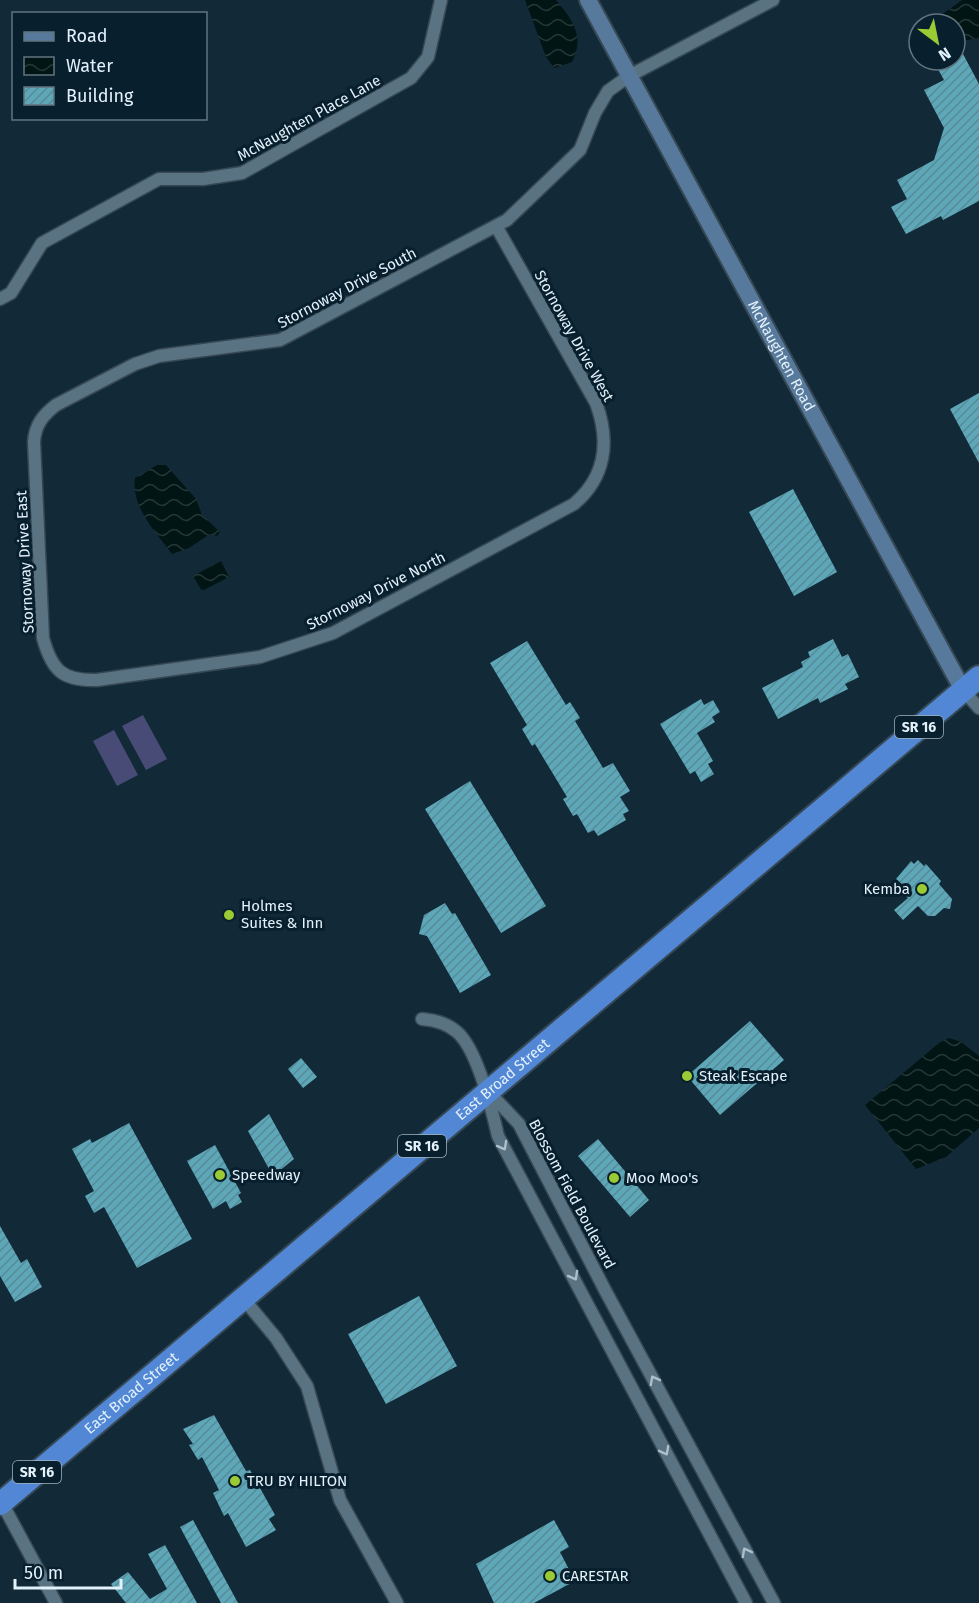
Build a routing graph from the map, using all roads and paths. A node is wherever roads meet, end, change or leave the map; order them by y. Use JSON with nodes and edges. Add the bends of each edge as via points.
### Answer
{"nodes":[{"id":1,"x":441,"y":0,"type":"edge"},
{"id":2,"x":588,"y":0,"type":"edge"},
{"id":3,"x":773,"y":0,"type":"edge"},
{"id":4,"x":629,"y":76,"type":"junction"},
{"id":5,"x":496,"y":226,"type":"junction"},
{"id":6,"x":0,"y":299,"type":"edge"},
{"id":7,"x":34,"y":442,"type":"joint"},
{"id":8,"x":601,"y":467,"type":"joint"},
{"id":9,"x":97,"y":680,"type":"joint"},
{"id":10,"x":971,"y":683,"type":"edge"},
{"id":11,"x":979,"y":708,"type":"edge"},
{"id":12,"x":422,"y":1019,"type":"dead end"},
{"id":13,"x":488,"y":1090,"type":"junction"},
{"id":14,"x":242,"y":1298,"type":"junction"},
{"id":15,"x":1,"y":1503,"type":"edge"},
{"id":16,"x":56,"y":1603,"type":"edge"},
{"id":17,"x":397,"y":1603,"type":"edge"},
{"id":18,"x":746,"y":1603,"type":"edge"},
{"id":19,"x":774,"y":1603,"type":"edge"}],
"edges":[{"from":1,"to":6,"type":"street","name":"McNaughten Place Lane","via":[[428,57],[411,78],[242,173],[203,179],[159,179],[42,243],[11,293]]},
{"from":2,"to":4,"type":"street","name":"McNaughten Road"},
{"from":3,"to":4,"type":"street","name":"Stornoway Drive South"},
{"from":4,"to":5,"type":"street","name":"Stornoway Drive South","via":[[608,91],[580,150],[527,203]]},
{"from":4,"to":10,"type":"street","name":"McNaughten Road"},
{"from":5,"to":7,"type":"street","name":"Stornoway Drive South","via":[[280,340],[171,354],[135,364],[56,405],[38,425]]},
{"from":5,"to":8,"type":"street","name":"Stornoway Drive West","via":[[596,403],[605,434]]},
{"from":7,"to":9,"type":"street","name":"Stornoway Drive East","via":[[43,638],[48,658],[67,676]]},
{"from":8,"to":9,"type":"street","name":"Stornoway Drive North","via":[[587,494],[574,504],[333,633],[260,657]]},
{"from":10,"to":11,"type":"street","name":"McNaughten Road"},
{"from":10,"to":13,"type":"highway","name":"East Broad Street","number":"SR 16"},
{"from":12,"to":13,"type":"street","via":[[458,1032]]},
{"from":13,"to":14,"type":"highway","name":"East Broad Street","number":"SR 16"},
{"from":13,"to":18,"type":"street","one_way":true,"via":[[498,1136]]},
{"from":19,"to":13,"type":"street","name":"Blossom Field Boulevard","one_way":true,"via":[[519,1124]]},
{"from":14,"to":15,"type":"highway","name":"East Broad Street","number":"SR 16"},
{"from":14,"to":17,"type":"street","via":[[276,1338],[307,1386],[340,1500]]},
{"from":15,"to":16,"type":"street"}]}
